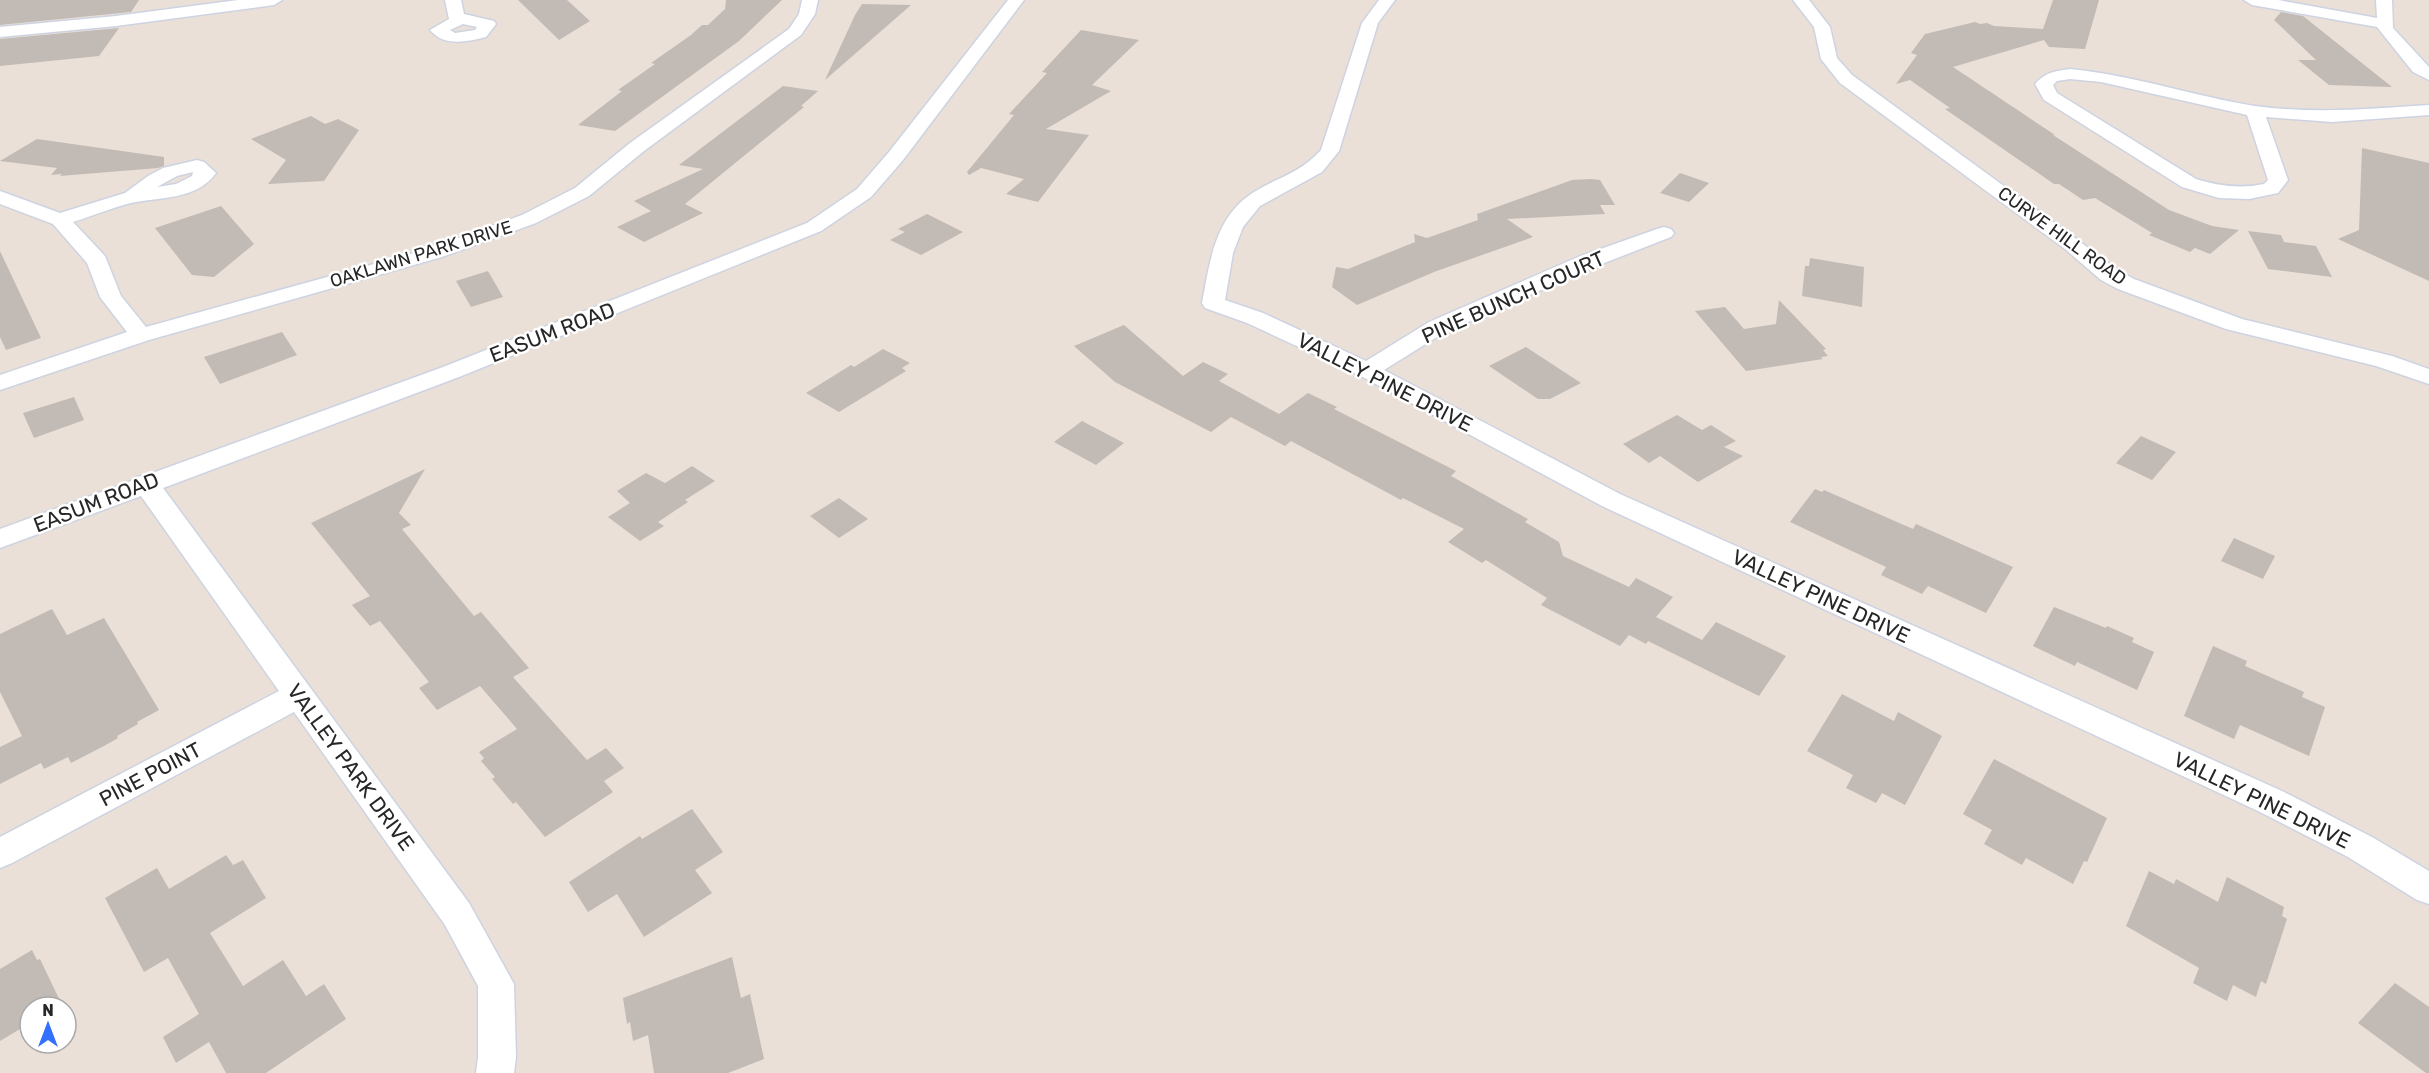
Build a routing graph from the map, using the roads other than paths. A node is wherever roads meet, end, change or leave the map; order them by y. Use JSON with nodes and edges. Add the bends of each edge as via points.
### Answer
{"nodes":[{"id":1,"x":274,"y":0,"type":"edge"},
{"id":2,"x":453,"y":0,"type":"edge"},
{"id":3,"x":810,"y":0,"type":"edge"},
{"id":4,"x":1016,"y":0,"type":"edge"},
{"id":5,"x":1387,"y":0,"type":"edge"},
{"id":6,"x":1801,"y":0,"type":"edge"},
{"id":7,"x":2252,"y":0,"type":"edge"},
{"id":8,"x":2384,"y":0,"type":"edge"},
{"id":9,"x":459,"y":18,"type":"dead end"},
{"id":10,"x":2385,"y":24,"type":"junction"},
{"id":11,"x":0,"y":32,"type":"edge"},
{"id":12,"x":2429,"y":75,"type":"edge"},
{"id":13,"x":2429,"y":110,"type":"edge"},
{"id":14,"x":2255,"y":111,"type":"junction"},
{"id":15,"x":132,"y":196,"type":"dead end"},
{"id":16,"x":0,"y":197,"type":"edge"},
{"id":17,"x":60,"y":220,"type":"junction"},
{"id":18,"x":1664,"y":233,"type":"dead end"},
{"id":19,"x":141,"y":335,"type":"junction"},
{"id":20,"x":1367,"y":370,"type":"junction"},
{"id":21,"x":2429,"y":377,"type":"edge"},
{"id":22,"x":0,"y":383,"type":"edge"},
{"id":23,"x":145,"y":483,"type":"junction"},
{"id":24,"x":0,"y":539,"type":"edge"},
{"id":25,"x":299,"y":696,"type":"junction"},
{"id":26,"x":0,"y":853,"type":"edge"},
{"id":27,"x":2429,"y":889,"type":"edge"},
{"id":28,"x":495,"y":1073,"type":"edge"}],
"edges":[{"from":1,"to":11,"type":"street"},
{"from":2,"to":9,"type":"street","via":[[457,21],[438,30],[452,38],[480,34],[488,24]]},
{"from":3,"to":19,"type":"street","name":"OAKLAWN PARK DRIVE","via":[[807,14],[795,32],[582,192],[529,219],[435,253]]},
{"from":4,"to":23,"type":"street","name":"EASUM ROAD","via":[[897,156],[864,193],[814,227],[451,372]]},
{"from":5,"to":20,"type":"street","name":"VALLEY PINE DRIVE","via":[[1370,23],[1330,150],[1315,168],[1253,202],[1233,225],[1222,253],[1213,303],[1255,318]]},
{"from":6,"to":21,"type":"street","name":"CURVE HILL ROAD","via":[[1825,33],[1829,59],[1846,79],[2109,275],[2235,324],[2384,361]]},
{"from":7,"to":10,"type":"street"},
{"from":8,"to":10,"type":"street"},
{"from":10,"to":12,"type":"street"},
{"from":13,"to":14,"type":"street","via":[[2332,117]]},
{"from":14,"to":14,"type":"street","via":[[2101,76],[2070,74],[2052,77],[2044,84],[2050,96],[2189,183],[2219,192],[2271,189],[2278,180]]},
{"from":15,"to":17,"type":"street"},
{"from":16,"to":17,"type":"street"},
{"from":17,"to":19,"type":"street","via":[[97,261],[111,297]]},
{"from":18,"to":20,"type":"street","name":"PINE BUNCH COURT","via":[[1586,262],[1437,327]]},
{"from":19,"to":22,"type":"street","name":"OAKLAWN PARK DRIVE"},
{"from":20,"to":27,"type":"street","name":"VALLEY PINE DRIVE","via":[[1611,500],[2270,801],[2361,847]]},
{"from":23,"to":24,"type":"street","name":"EASUM ROAD"},
{"from":23,"to":25,"type":"street","name":"VALLEY PARK DRIVE"},
{"from":25,"to":26,"type":"street","name":"PINE POINT"},
{"from":25,"to":28,"type":"street","name":"VALLEY PARK DRIVE","via":[[457,914],[496,984]]}]}
